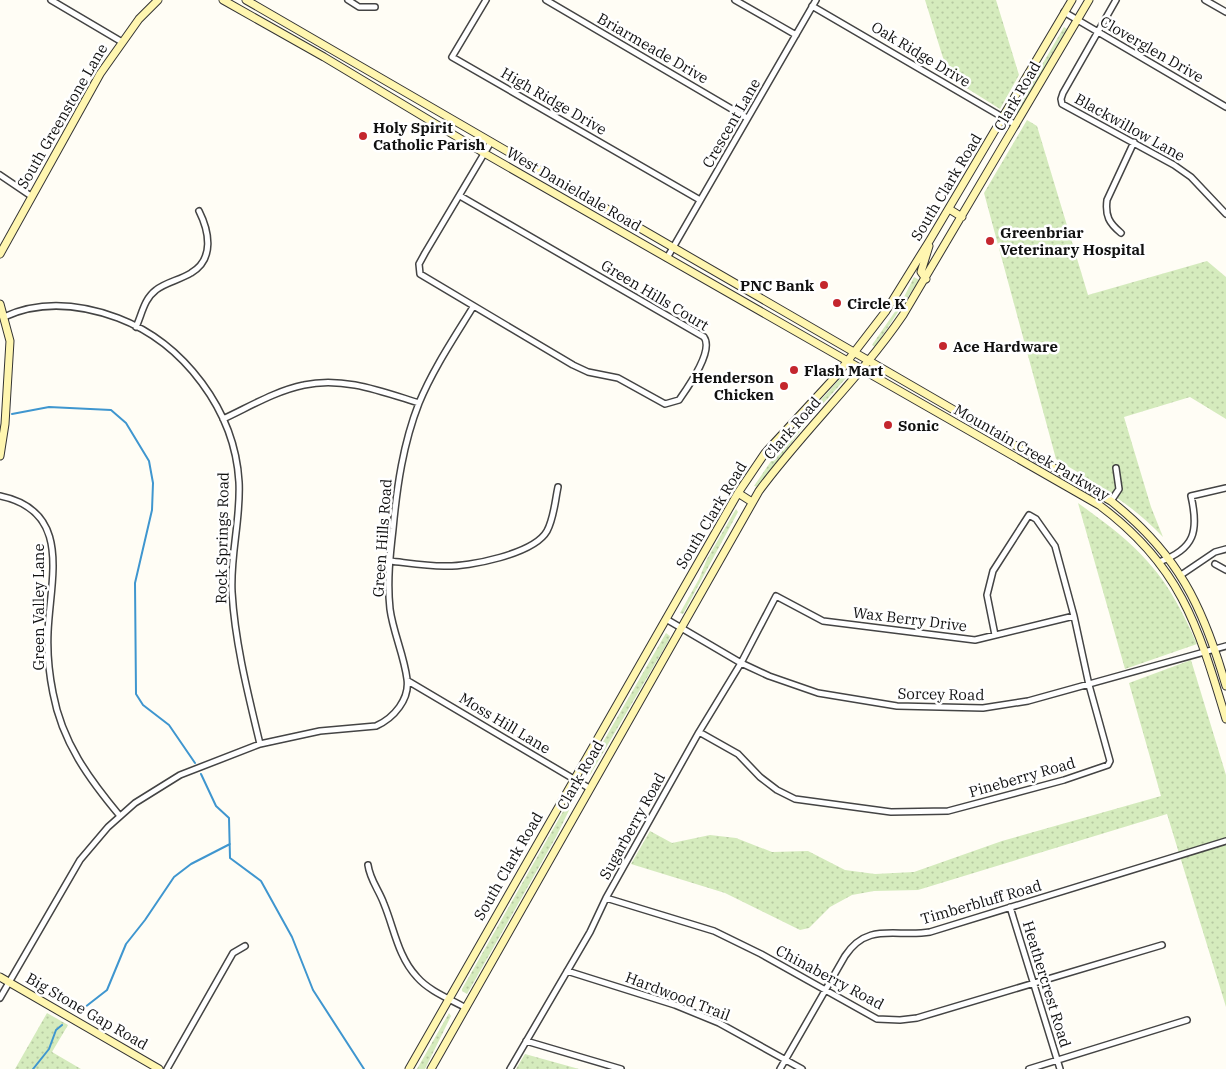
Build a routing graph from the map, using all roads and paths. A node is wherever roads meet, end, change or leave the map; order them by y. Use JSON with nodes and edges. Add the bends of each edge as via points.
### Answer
{"nodes":[{"id":1,"x":51,"y":0,"type":"edge"},
{"id":2,"x":158,"y":0,"type":"edge"},
{"id":3,"x":224,"y":0,"type":"edge"},
{"id":4,"x":246,"y":0,"type":"edge"},
{"id":5,"x":348,"y":0,"type":"edge"},
{"id":6,"x":486,"y":0,"type":"edge"},
{"id":7,"x":546,"y":0,"type":"edge"},
{"id":8,"x":735,"y":0,"type":"edge"},
{"id":9,"x":816,"y":0,"type":"edge"},
{"id":10,"x":1072,"y":0,"type":"edge"},
{"id":11,"x":1089,"y":0,"type":"edge"},
{"id":12,"x":1116,"y":0,"type":"edge"},
{"id":13,"x":1205,"y":0,"type":"edge"},
{"id":14,"x":812,"y":6,"type":"junction"},
{"id":15,"x":375,"y":7,"type":"dead end"},
{"id":16,"x":1064,"y":12,"type":"junction"},
{"id":17,"x":1226,"y":12,"type":"edge"},
{"id":18,"x":1077,"y":20,"type":"junction"},
{"id":19,"x":299,"y":31,"type":"junction"},
{"id":20,"x":1097,"y":32,"type":"junction"},
{"id":21,"x":796,"y":35,"type":"junction"},
{"id":22,"x":294,"y":40,"type":"junction"},
{"id":23,"x":122,"y":42,"type":"junction"},
{"id":24,"x":367,"y":70,"type":"junction"},
{"id":25,"x":362,"y":80,"type":"junction"},
{"id":26,"x":1226,"y":107,"type":"edge"},
{"id":27,"x":432,"y":108,"type":"junction"},
{"id":28,"x":426,"y":118,"type":"junction"},
{"id":29,"x":748,"y":118,"type":"junction"},
{"id":30,"x":1003,"y":118,"type":"junction"},
{"id":31,"x":1016,"y":125,"type":"junction"},
{"id":32,"x":491,"y":142,"type":"junction"},
{"id":33,"x":1134,"y":142,"type":"junction"},
{"id":34,"x":484,"y":153,"type":"junction"},
{"id":35,"x":0,"y":175,"type":"edge"},
{"id":36,"x":31,"y":196,"type":"junction"},
{"id":37,"x":460,"y":196,"type":"junction"},
{"id":38,"x":700,"y":200,"type":"junction"},
{"id":39,"x":949,"y":208,"type":"junction"},
{"id":40,"x":199,"y":211,"type":"dead end"},
{"id":41,"x":1226,"y":214,"type":"edge"},
{"id":42,"x":962,"y":216,"type":"junction"},
{"id":43,"x":1121,"y":234,"type":"dead end"},
{"id":44,"x":930,"y":240,"type":"junction"},
{"id":45,"x":673,"y":247,"type":"junction"},
{"id":46,"x":0,"y":254,"type":"edge"},
{"id":47,"x":667,"y":258,"type":"junction"},
{"id":48,"x":712,"y":269,"type":"junction"},
{"id":49,"x":926,"y":279,"type":"junction"},
{"id":50,"x":706,"y":280,"type":"junction"},
{"id":51,"x":766,"y":300,"type":"junction"},
{"id":52,"x":0,"y":304,"type":"edge"},
{"id":53,"x":473,"y":307,"type":"junction"},
{"id":54,"x":762,"y":311,"type":"junction"},
{"id":55,"x":4,"y":317,"type":"junction"},
{"id":56,"x":136,"y":327,"type":"junction"},
{"id":57,"x":855,"y":353,"type":"junction"},
{"id":58,"x":848,"y":361,"type":"junction"},
{"id":59,"x":869,"y":361,"type":"junction"},
{"id":60,"x":861,"y":369,"type":"junction"},
{"id":61,"x":419,"y":403,"type":"junction"},
{"id":62,"x":223,"y":420,"type":"junction"},
{"id":63,"x":1010,"y":441,"type":"junction"},
{"id":64,"x":1004,"y":450,"type":"junction"},
{"id":65,"x":0,"y":456,"type":"edge"},
{"id":66,"x":1116,"y":468,"type":"dead end"},
{"id":67,"x":558,"y":487,"type":"dead end"},
{"id":68,"x":1226,"y":488,"type":"edge"},
{"id":69,"x":738,"y":493,"type":"junction"},
{"id":70,"x":0,"y":496,"type":"edge"},
{"id":71,"x":1111,"y":501,"type":"junction"},
{"id":72,"x":752,"y":502,"type":"junction"},
{"id":73,"x":1226,"y":549,"type":"edge"},
{"id":74,"x":1169,"y":558,"type":"junction"},
{"id":75,"x":390,"y":561,"type":"junction"},
{"id":76,"x":1159,"y":562,"type":"junction"},
{"id":77,"x":1215,"y":564,"type":"dead end"},
{"id":78,"x":1226,"y":570,"type":"edge"},
{"id":79,"x":1181,"y":575,"type":"junction"},
{"id":80,"x":776,"y":596,"type":"joint"},
{"id":81,"x":1074,"y":616,"type":"junction"},
{"id":82,"x":666,"y":619,"type":"junction"},
{"id":83,"x":681,"y":627,"type":"junction"},
{"id":84,"x":995,"y":635,"type":"junction"},
{"id":85,"x":1226,"y":646,"type":"edge"},
{"id":86,"x":1215,"y":649,"type":"junction"},
{"id":87,"x":1206,"y":652,"type":"junction"},
{"id":88,"x":741,"y":662,"type":"junction"},
{"id":89,"x":408,"y":681,"type":"junction"},
{"id":90,"x":1089,"y":685,"type":"junction"},
{"id":91,"x":1226,"y":686,"type":"edge"},
{"id":92,"x":1226,"y":719,"type":"edge"},
{"id":93,"x":698,"y":732,"type":"junction"},
{"id":94,"x":260,"y":744,"type":"junction"},
{"id":95,"x":574,"y":779,"type":"junction"},
{"id":96,"x":589,"y":788,"type":"junction"},
{"id":97,"x":120,"y":816,"type":"junction"},
{"id":98,"x":1226,"y":842,"type":"edge"},
{"id":99,"x":368,"y":865,"type":"dead end"},
{"id":100,"x":606,"y":898,"type":"junction"},
{"id":101,"x":1010,"y":907,"type":"junction"},
{"id":102,"x":1162,"y":945,"type":"dead end"},
{"id":103,"x":245,"y":946,"type":"dead end"},
{"id":104,"x":567,"y":971,"type":"junction"},
{"id":105,"x":0,"y":977,"type":"edge"},
{"id":106,"x":8,"y":981,"type":"junction"},
{"id":107,"x":1032,"y":984,"type":"junction"},
{"id":108,"x":826,"y":991,"type":"junction"},
{"id":109,"x":0,"y":998,"type":"edge"},
{"id":110,"x":448,"y":998,"type":"junction"},
{"id":111,"x":466,"y":1008,"type":"junction"},
{"id":112,"x":1187,"y":1020,"type":"dead end"},
{"id":113,"x":526,"y":1041,"type":"junction"},
{"id":114,"x":786,"y":1060,"type":"junction"},
{"id":115,"x":1058,"y":1060,"type":"junction"},
{"id":116,"x":159,"y":1069,"type":"edge"},
{"id":117,"x":167,"y":1069,"type":"edge"},
{"id":118,"x":409,"y":1069,"type":"edge"},
{"id":119,"x":431,"y":1069,"type":"edge"},
{"id":120,"x":510,"y":1069,"type":"edge"},
{"id":121,"x":621,"y":1069,"type":"edge"},
{"id":122,"x":780,"y":1069,"type":"edge"},
{"id":123,"x":802,"y":1069,"type":"edge"},
{"id":124,"x":1029,"y":1069,"type":"edge"},
{"id":125,"x":1060,"y":1069,"type":"edge"}],
"edges":[{"from":1,"to":23,"type":"street"},
{"from":2,"to":23,"type":"main road","name":"South Greenstone Lane"},
{"from":3,"to":22,"type":"main road","name":"West Danieldale Road"},
{"from":4,"to":19,"type":"main road","name":"West Danieldale Road"},
{"from":5,"to":15,"type":"street","via":[[359,7]]},
{"from":6,"to":38,"type":"street","name":"High Ridge Drive","via":[[452,57]]},
{"from":7,"to":29,"type":"street","name":"Briarmeade Drive"},
{"from":8,"to":21,"type":"street"},
{"from":9,"to":14,"type":"street","name":"Crescent Lane"},
{"from":10,"to":16,"type":"main road","name":"South Clark Road"},
{"from":11,"to":18,"type":"main road","name":"Clark Road"},
{"from":12,"to":20,"type":"street","name":"Blackwillow Lane"},
{"from":13,"to":17,"type":"street"},
{"from":14,"to":21,"type":"street","name":"Crescent Lane"},
{"from":14,"to":30,"type":"street","name":"Oak Ridge Drive"},
{"from":16,"to":18,"type":"street","name":"Cloverglen Drive"},
{"from":16,"to":30,"type":"main road","name":"South Clark Road"},
{"from":18,"to":20,"type":"street","name":"Cloverglen Drive"},
{"from":18,"to":31,"type":"main road","name":"Clark Road"},
{"from":19,"to":22,"type":"main road"},
{"from":19,"to":24,"type":"main road","name":"West Danieldale Road"},
{"from":20,"to":26,"type":"street","name":"Cloverglen Drive"},
{"from":20,"to":33,"type":"street","name":"Blackwillow Lane","via":[[1061,99],[1062,104]]},
{"from":21,"to":29,"type":"street","name":"Crescent Lane"},
{"from":22,"to":25,"type":"main road","name":"West Danieldale Road"},
{"from":23,"to":36,"type":"main road","name":"South Greenstone Lane","via":[[100,74]]},
{"from":24,"to":25,"type":"main road"},
{"from":24,"to":27,"type":"main road","name":"West Danieldale Road"},
{"from":25,"to":28,"type":"main road","name":"West Danieldale Road"},
{"from":27,"to":28,"type":"main road"},
{"from":27,"to":32,"type":"main road","name":"West Danieldale Road"},
{"from":28,"to":34,"type":"main road","name":"West Danieldale Road"},
{"from":29,"to":38,"type":"street","name":"Crescent Lane"},
{"from":30,"to":31,"type":"street","name":"Oak Ridge Drive"},
{"from":30,"to":39,"type":"main road","name":"South Clark Road"},
{"from":31,"to":42,"type":"main road","name":"Clark Road"},
{"from":32,"to":34,"type":"street","name":"Green Hills Court"},
{"from":32,"to":45,"type":"main road","name":"West Danieldale Road"},
{"from":33,"to":41,"type":"street","name":"Blackwillow Lane","via":[[1190,177]]},
{"from":33,"to":43,"type":"street","via":[[1107,200],[1109,222]]},
{"from":34,"to":37,"type":"street","name":"Green Hills Court"},
{"from":34,"to":47,"type":"main road","name":"West Danieldale Road"},
{"from":35,"to":36,"type":"street"},
{"from":36,"to":46,"type":"main road","name":"South Greenstone Lane"},
{"from":37,"to":53,"type":"street","name":"Green Hills Court","via":[[425,253],[419,270],[423,277]]},
{"from":37,"to":53,"type":"street","name":"Green Hills Court","via":[[700,335],[708,349],[679,400],[665,404],[618,378],[581,370]]},
{"from":38,"to":45,"type":"street","name":"Crescent Lane"},
{"from":39,"to":42,"type":"main road"},
{"from":39,"to":44,"type":"main road","name":"South Clark Road"},
{"from":40,"to":56,"type":"street","via":[[208,237],[203,262],[192,273],[156,290],[146,303]]},
{"from":42,"to":49,"type":"main road","name":"Clark Road"},
{"from":44,"to":49,"type":"main road","via":[[921,272]]},
{"from":44,"to":57,"type":"main road","name":"South Clark Road","via":[[886,311]]},
{"from":45,"to":47,"type":"street","name":"Crescent Lane"},
{"from":45,"to":48,"type":"main road","name":"West Danieldale Road"},
{"from":47,"to":50,"type":"main road","name":"West Danieldale Road"},
{"from":48,"to":50,"type":"main road"},
{"from":48,"to":51,"type":"main road","name":"West Danieldale Road"},
{"from":49,"to":59,"type":"main road","name":"Clark Road"},
{"from":50,"to":54,"type":"main road","name":"West Danieldale Road"},
{"from":51,"to":54,"type":"main road"},
{"from":51,"to":57,"type":"main road","name":"West Danieldale Road"},
{"from":52,"to":55,"type":"main road"},
{"from":53,"to":61,"type":"street","name":"Green Hills Road"},
{"from":54,"to":58,"type":"main road","name":"West Danieldale Road"},
{"from":55,"to":56,"type":"street","name":"Rock Springs Road","via":[[38,307],[64,305],[94,310]]},
{"from":55,"to":65,"type":"main road","via":[[10,348],[6,424]]},
{"from":56,"to":62,"type":"street","name":"Rock Springs Road","via":[[188,364]]},
{"from":57,"to":58,"type":"main road","name":"South Clark Road"},
{"from":57,"to":59,"type":"main road","name":"West Danieldale Road"},
{"from":58,"to":60,"type":"main road","name":"West Danieldale Road"},
{"from":58,"to":69,"type":"main road","name":"South Clark Road","via":[[772,445]]},
{"from":59,"to":60,"type":"main road","name":"Clark Road"},
{"from":59,"to":63,"type":"main road","name":"Mountain Creek Parkway"},
{"from":60,"to":64,"type":"main road","name":"Mountain Creek Parkway"},
{"from":60,"to":72,"type":"main road","name":"Clark Road","via":[[788,452]]},
{"from":61,"to":62,"type":"street","via":[[352,385],[319,382],[286,390]]},
{"from":61,"to":75,"type":"street","name":"Green Hills Road","via":[[402,459]]},
{"from":62,"to":94,"type":"street","name":"Rock Springs Road","via":[[235,456],[239,482],[233,613]]},
{"from":63,"to":64,"type":"main road"},
{"from":63,"to":71,"type":"main road","name":"Mountain Creek Parkway"},
{"from":64,"to":76,"type":"main road","name":"Mountain Creek Parkway","via":[[1099,505],[1140,540]]},
{"from":66,"to":71,"type":"street","via":[[1119,489]]},
{"from":67,"to":75,"type":"street","via":[[551,522],[546,532],[530,547],[454,566]]},
{"from":68,"to":74,"type":"street","via":[[1191,496],[1196,518],[1194,534]]},
{"from":69,"to":72,"type":"main road"},
{"from":69,"to":82,"type":"main road","name":"South Clark Road"},
{"from":70,"to":97,"type":"street","name":"Green Valley Lane","via":[[27,507],[50,532],[54,555],[48,644],[53,694],[63,728],[78,761]]},
{"from":71,"to":74,"type":"main road","name":"Mountain Creek Parkway","via":[[1139,524]]},
{"from":72,"to":83,"type":"main road","name":"Clark Road"},
{"from":73,"to":79,"type":"street","via":[[1215,552]]},
{"from":74,"to":76,"type":"street"},
{"from":74,"to":79,"type":"main road","name":"Mountain Creek Parkway"},
{"from":75,"to":89,"type":"street","name":"Green Hills Road","via":[[390,608]]},
{"from":76,"to":87,"type":"main road","name":"Mountain Creek Parkway","via":[[1177,587]]},
{"from":77,"to":78,"type":"street"},
{"from":79,"to":86,"type":"main road","name":"Mountain Creek Parkway","via":[[1202,613]]},
{"from":80,"to":84,"type":"street","name":"Wax Berry Drive","via":[[823,621],[975,640]]},
{"from":80,"to":88,"type":"street","name":"Sugarberry Road"},
{"from":81,"to":84,"type":"street","name":"Wax Berry Drive"},
{"from":81,"to":84,"type":"street","name":"Pineberry Road","via":[[1055,546],[1036,519],[1029,516],[993,571],[987,595]]},
{"from":81,"to":90,"type":"street","name":"Pineberry Road"},
{"from":82,"to":83,"type":"street","name":"Sorcey Road"},
{"from":82,"to":95,"type":"main road","name":"South Clark Road"},
{"from":83,"to":88,"type":"street","name":"Sorcey Road"},
{"from":83,"to":96,"type":"main road","name":"Clark Road"},
{"from":85,"to":86,"type":"street","name":"Sorcey Road"},
{"from":86,"to":87,"type":"street","name":"Sorcey Road"},
{"from":86,"to":91,"type":"main road","name":"Mountain Creek Parkway"},
{"from":87,"to":90,"type":"street","name":"Sorcey Road"},
{"from":87,"to":92,"type":"main road","name":"Mountain Creek Parkway"},
{"from":88,"to":90,"type":"street","name":"Sorcey Road","via":[[769,676],[818,693],[898,706],[983,708],[1028,701]]},
{"from":88,"to":93,"type":"street","name":"Sugarberry Road"},
{"from":89,"to":94,"type":"street","name":"Green Hills Road","via":[[402,704],[384,722]]},
{"from":89,"to":95,"type":"street","name":"Moss Hill Lane"},
{"from":90,"to":93,"type":"street","name":"Pineberry Road","via":[[1108,750],[1108,765],[948,811],[891,812],[795,799],[766,781],[738,754]]},
{"from":93,"to":100,"type":"street","name":"Sugarberry Road"},
{"from":94,"to":97,"type":"street","name":"Green Hills Road","via":[[180,775]]},
{"from":95,"to":96,"type":"street","name":"Moss Hill Lane"},
{"from":95,"to":110,"type":"main road","name":"South Clark Road"},
{"from":96,"to":111,"type":"main road","name":"Clark Road"},
{"from":97,"to":106,"type":"street","name":"Green Hills Road","via":[[80,860]]},
{"from":98,"to":101,"type":"street","name":"Timberbluff Road"},
{"from":99,"to":110,"type":"street","via":[[369,876],[383,899],[401,954],[416,977]]},
{"from":100,"to":104,"type":"street","name":"Sugarberry Road"},
{"from":100,"to":108,"type":"street","name":"Chinaberry Road","via":[[714,932]]},
{"from":101,"to":107,"type":"street","name":"Heathercrest Road"},
{"from":101,"to":108,"type":"street","name":"Timberbluff Road","via":[[930,932],[881,932],[864,937],[852,946]]},
{"from":102,"to":107,"type":"street","name":"Chinaberry Road"},
{"from":103,"to":117,"type":"street","via":[[233,952]]},
{"from":104,"to":113,"type":"street","name":"Sugarberry Road"},
{"from":104,"to":114,"type":"street","name":"Hardwood Trail","via":[[675,1005],[719,1023]]},
{"from":105,"to":106,"type":"main road","name":"Big Stone Gap Road"},
{"from":106,"to":109,"type":"street","name":"Green Hills Road"},
{"from":106,"to":116,"type":"main road","name":"Big Stone Gap Road"},
{"from":107,"to":108,"type":"street","name":"Chinaberry Road","via":[[917,1018],[900,1020],[877,1019]]},
{"from":107,"to":115,"type":"street","name":"Heathercrest Road"},
{"from":108,"to":114,"type":"street","name":"Timberbluff Road"},
{"from":110,"to":111,"type":"street"},
{"from":110,"to":118,"type":"main road","name":"South Clark Road"},
{"from":111,"to":119,"type":"main road","name":"Clark Road"},
{"from":112,"to":115,"type":"street"},
{"from":113,"to":120,"type":"street","name":"Sugarberry Road"},
{"from":113,"to":121,"type":"street"},
{"from":114,"to":122,"type":"street","name":"Timberbluff Road"},
{"from":114,"to":123,"type":"street","name":"Hardwood Trail"},
{"from":115,"to":124,"type":"street"},
{"from":115,"to":125,"type":"street","name":"Heathercrest Road"}]}
